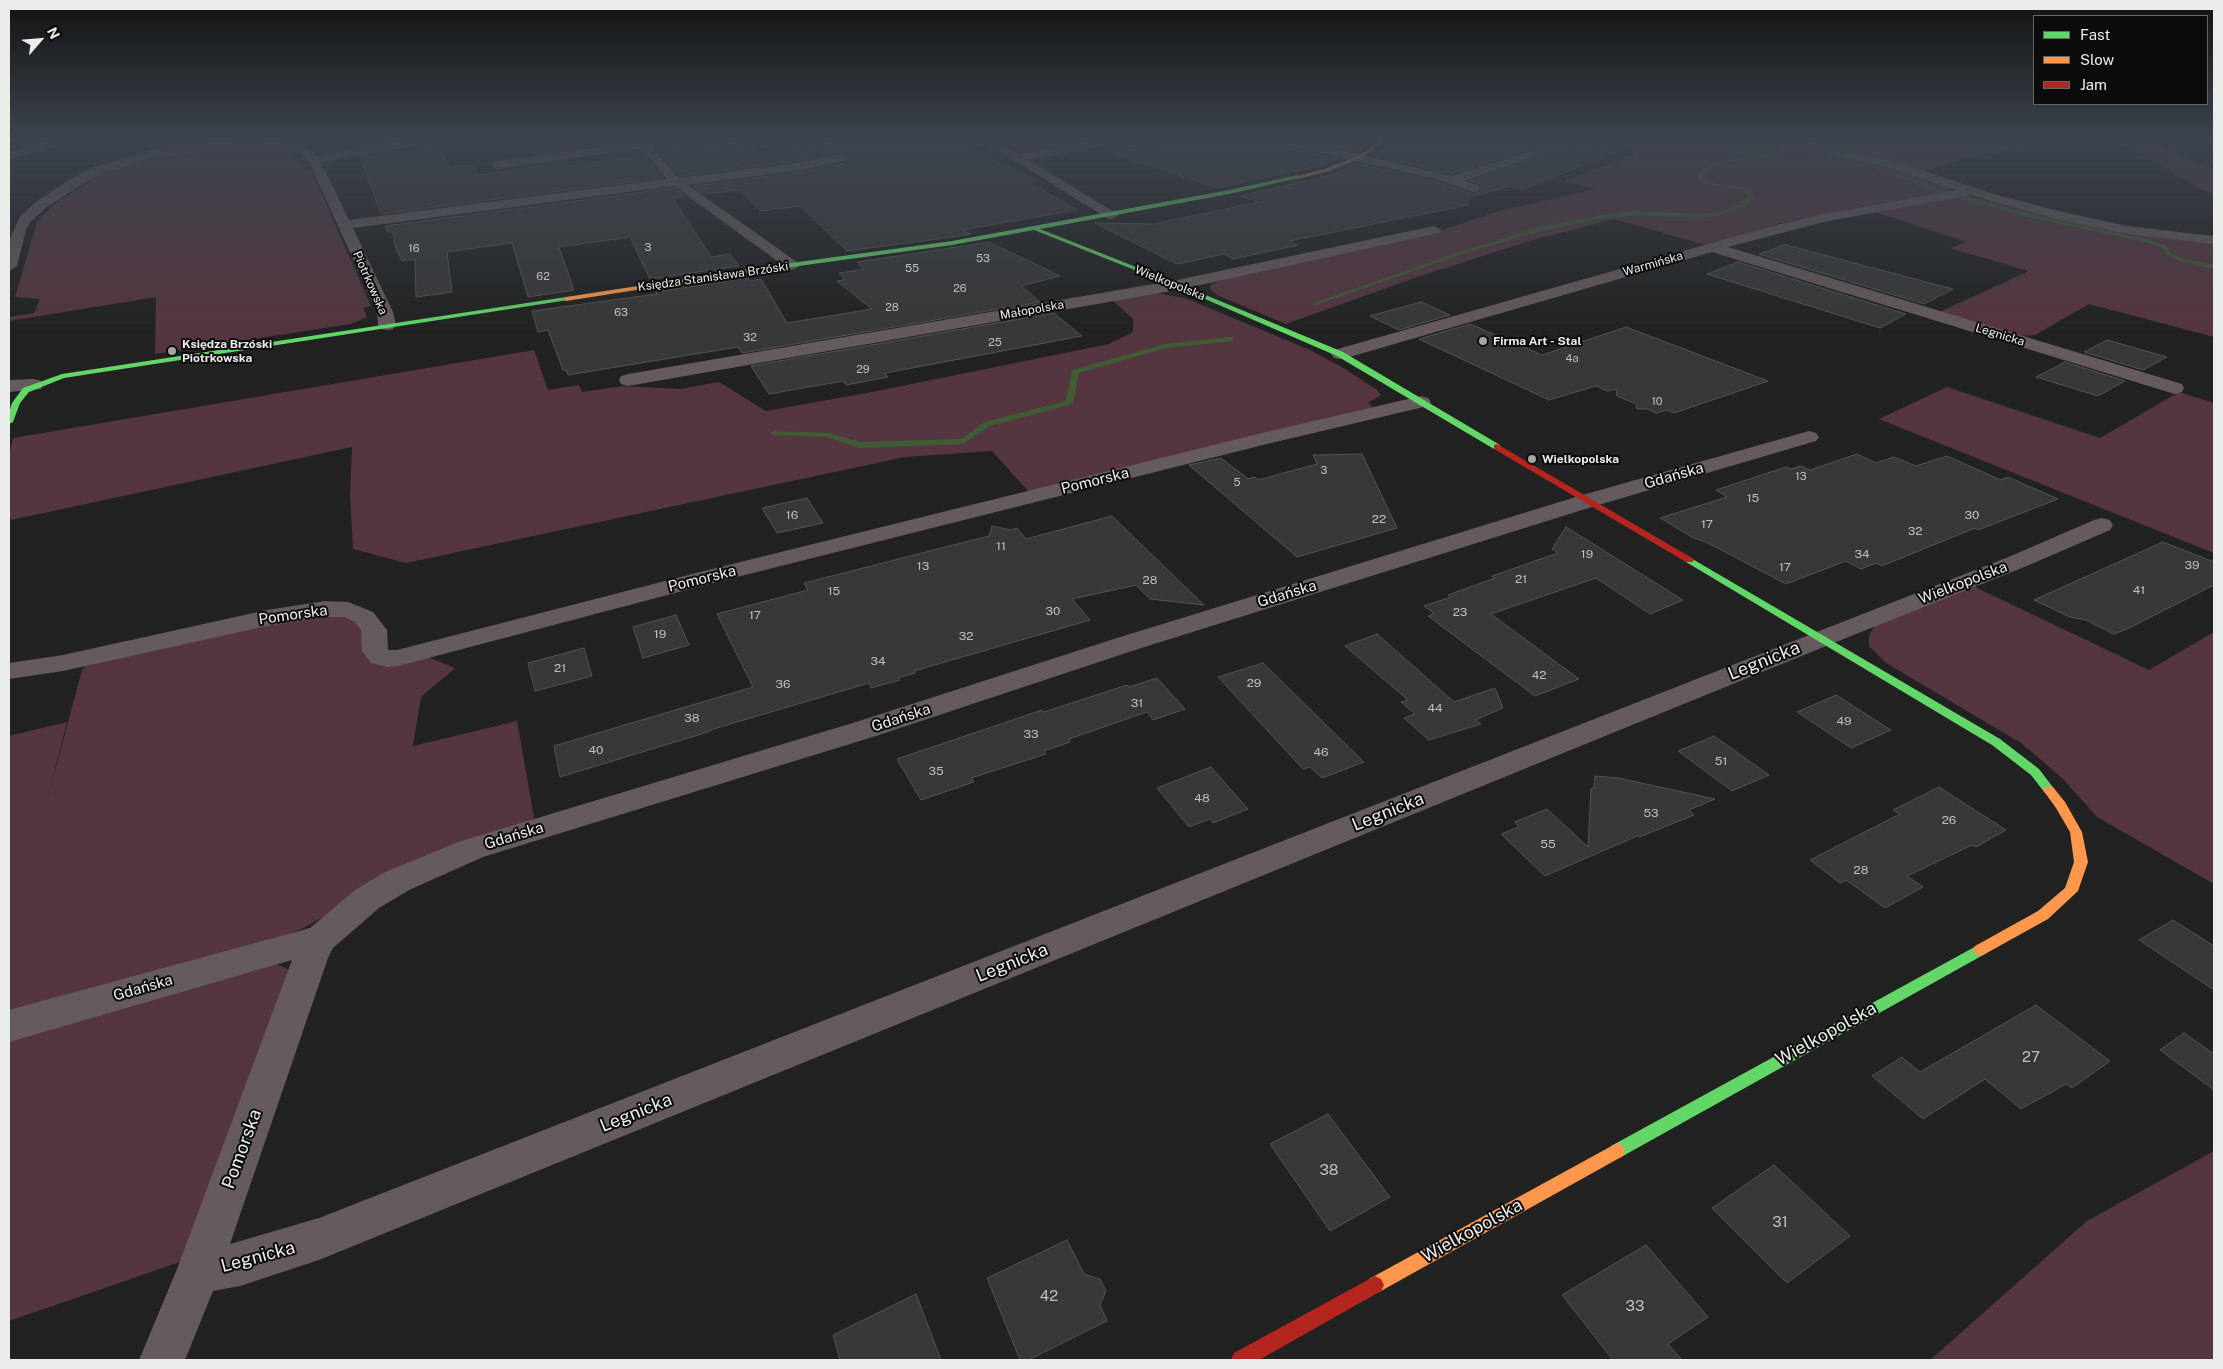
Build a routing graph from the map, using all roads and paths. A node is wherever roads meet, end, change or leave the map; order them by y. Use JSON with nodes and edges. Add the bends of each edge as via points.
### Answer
{"nodes":[{"id":1,"x":41,"y":205,"type":"edge"},
{"id":2,"x":335,"y":205,"type":"edge"},
{"id":3,"x":499,"y":205,"type":"edge"},
{"id":4,"x":706,"y":205,"type":"edge"},
{"id":5,"x":1096,"y":205,"type":"edge"},
{"id":6,"x":1161,"y":205,"type":"edge"},
{"id":7,"x":1894,"y":205,"type":"edge"},
{"id":8,"x":2017,"y":205,"type":"edge"},
{"id":9,"x":1112,"y":215,"type":"junction"},
{"id":10,"x":344,"y":225,"type":"junction"},
{"id":11,"x":1036,"y":228,"type":"junction"},
{"id":12,"x":1434,"y":230,"type":"dead end"},
{"id":13,"x":2214,"y":240,"type":"edge"},
{"id":14,"x":1711,"y":247,"type":"junction"},
{"id":15,"x":792,"y":265,"type":"junction"},
{"id":16,"x":9,"y":266,"type":"edge"},
{"id":17,"x":1177,"y":284,"type":"junction"},
{"id":18,"x":387,"y":325,"type":"junction"},
{"id":19,"x":1340,"y":354,"type":"junction"},
{"id":20,"x":628,"y":380,"type":"dead end"},
{"id":21,"x":34,"y":385,"type":"junction"},
{"id":22,"x":9,"y":386,"type":"edge"},
{"id":23,"x":2175,"y":388,"type":"dead end"},
{"id":24,"x":1420,"y":402,"type":"junction"},
{"id":25,"x":9,"y":422,"type":"edge"},
{"id":26,"x":1808,"y":437,"type":"dead end"},
{"id":27,"x":1587,"y":500,"type":"junction"},
{"id":28,"x":2102,"y":525,"type":"dead end"},
{"id":29,"x":1822,"y":638,"type":"junction"},
{"id":30,"x":9,"y":671,"type":"edge"},
{"id":31,"x":321,"y":938,"type":"junction"},
{"id":32,"x":9,"y":1026,"type":"edge"},
{"id":33,"x":198,"y":1272,"type":"junction"},
{"id":34,"x":162,"y":1360,"type":"edge"},
{"id":35,"x":1240,"y":1360,"type":"edge"}],
"edges":[{"from":1,"to":16,"type":"street","via":[[19,230]]},
{"from":2,"to":10,"type":"street","name":"Piotrkowska"},
{"from":3,"to":10,"type":"street"},
{"from":4,"to":15,"type":"street"},
{"from":5,"to":9,"type":"street"},
{"from":6,"to":9,"type":"street","name":"Księdza Stanisława Brzóski"},
{"from":7,"to":14,"type":"street","name":"Warmińska","via":[[1799,223]]},
{"from":8,"to":13,"type":"street","via":[[2103,226],[2154,235]]},
{"from":9,"to":11,"type":"street","name":"Księdza Stanisława Brzóski"},
{"from":10,"to":18,"type":"street","name":"Piotrkowska","via":[[385,312]]},
{"from":11,"to":15,"type":"street","name":"Księdza Stanisława Brzóski"},
{"from":11,"to":17,"type":"street","name":"Wielkopolska","via":[[1064,242]]},
{"from":12,"to":17,"type":"street","name":"Małopolska"},
{"from":14,"to":19,"type":"street","name":"Warmińska"},
{"from":14,"to":23,"type":"street","name":"Legnicka"},
{"from":15,"to":18,"type":"street","name":"Księdza Stanisława Brzóski"},
{"from":17,"to":19,"type":"street","name":"Wielkopolska"},
{"from":17,"to":20,"type":"street","name":"Małopolska"},
{"from":18,"to":21,"type":"street","name":"Księdza Stanisława Brzóski","via":[[62,376]]},
{"from":19,"to":24,"type":"street","name":"Wielkopolska"},
{"from":21,"to":22,"type":"street","name":"Księdza Stanisława Brzóski"},
{"from":21,"to":25,"type":"street","name":"Księdza Stanisława Brzóski","via":[[20,395]]},
{"from":24,"to":27,"type":"street","name":"Wielkopolska"},
{"from":24,"to":30,"type":"street","name":"Pomorska","via":[[704,578],[398,658],[380,657],[375,651],[374,630],[364,617],[348,610],[325,609]]},
{"from":26,"to":27,"type":"street","name":"Gdańska"},
{"from":27,"to":29,"type":"street","name":"Wielkopolska"},
{"from":27,"to":31,"type":"street","name":"Gdańska","via":[[866,729],[472,849],[397,881],[367,899]]},
{"from":28,"to":29,"type":"street","name":"Wielkopolska"},
{"from":29,"to":33,"type":"street","name":"Legnicka","via":[[338,1232],[240,1264]]},
{"from":29,"to":35,"type":"street","name":"Wielkopolska","via":[[1996,742],[2035,772],[2061,805],[2076,832],[2081,862],[2071,891],[2043,915]]},
{"from":31,"to":32,"type":"street","name":"Gdańska"},
{"from":31,"to":33,"type":"street","name":"Pomorska","via":[[310,958]]},
{"from":33,"to":34,"type":"street","name":"Pomorska"}]}
